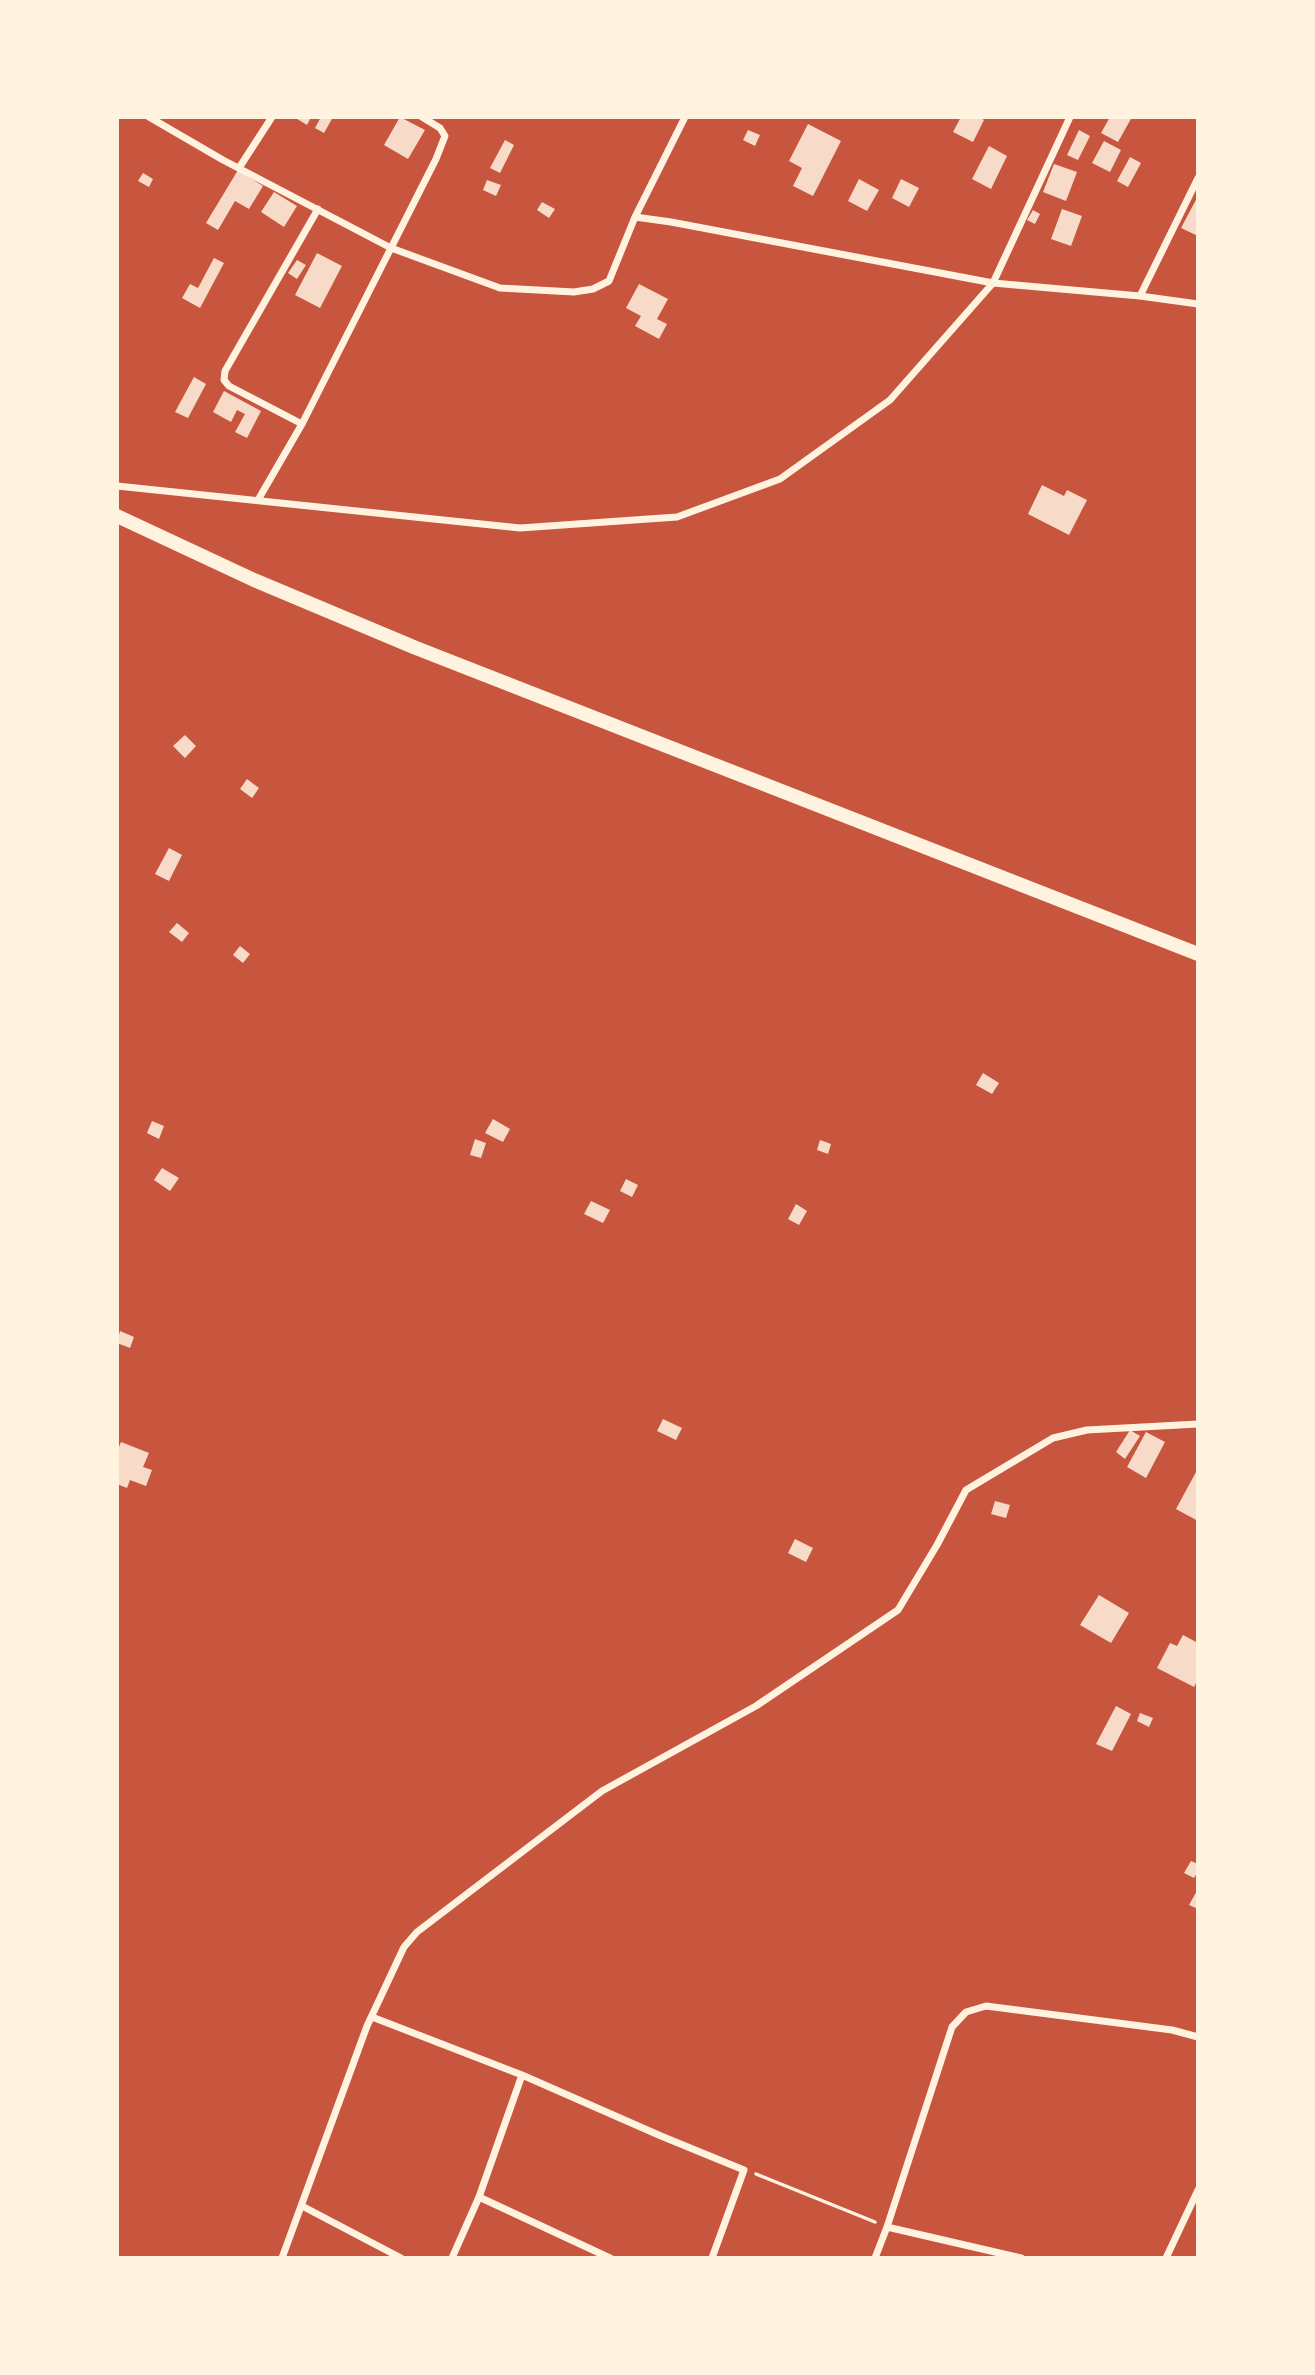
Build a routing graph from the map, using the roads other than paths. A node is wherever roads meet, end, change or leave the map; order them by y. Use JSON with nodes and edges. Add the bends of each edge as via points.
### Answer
{"nodes":[{"id":1,"x":149,"y":117,"type":"edge"},
{"id":2,"x":272,"y":117,"type":"edge"},
{"id":3,"x":422,"y":117,"type":"edge"},
{"id":4,"x":685,"y":117,"type":"edge"},
{"id":5,"x":1070,"y":117,"type":"edge"},
{"id":6,"x":239,"y":168,"type":"junction"},
{"id":7,"x":1198,"y":178,"type":"edge"},
{"id":8,"x":318,"y":209,"type":"junction"},
{"id":9,"x":635,"y":217,"type":"junction"},
{"id":10,"x":391,"y":248,"type":"junction"},
{"id":11,"x":993,"y":282,"type":"junction"},
{"id":12,"x":1140,"y":296,"type":"junction"},
{"id":13,"x":1198,"y":304,"type":"edge"},
{"id":14,"x":302,"y":424,"type":"junction"},
{"id":15,"x":117,"y":486,"type":"edge"},
{"id":16,"x":258,"y":500,"type":"junction"},
{"id":17,"x":117,"y":516,"type":"edge"},
{"id":18,"x":1198,"y":954,"type":"edge"},
{"id":19,"x":1198,"y":1424,"type":"edge"},
{"id":20,"x":372,"y":2017,"type":"junction"},
{"id":21,"x":1198,"y":2037,"type":"edge"},
{"id":22,"x":522,"y":2075,"type":"junction"},
{"id":23,"x":1198,"y":2190,"type":"edge"},
{"id":24,"x":479,"y":2197,"type":"junction"},
{"id":25,"x":302,"y":2206,"type":"junction"},
{"id":26,"x":887,"y":2227,"type":"junction"},
{"id":27,"x":282,"y":2258,"type":"edge"},
{"id":28,"x":401,"y":2258,"type":"edge"},
{"id":29,"x":452,"y":2258,"type":"edge"},
{"id":30,"x":610,"y":2258,"type":"edge"},
{"id":31,"x":712,"y":2258,"type":"edge"},
{"id":32,"x":874,"y":2258,"type":"edge"},
{"id":33,"x":1021,"y":2258,"type":"edge"},
{"id":34,"x":1166,"y":2258,"type":"edge"}],
"edges":[{"from":1,"to":6,"type":"street"},
{"from":2,"to":6,"type":"street"},
{"from":3,"to":10,"type":"street","via":[[445,136]]},
{"from":4,"to":9,"type":"street"},
{"from":5,"to":11,"type":"street"},
{"from":6,"to":8,"type":"street"},
{"from":7,"to":12,"type":"street"},
{"from":8,"to":10,"type":"street"},
{"from":8,"to":14,"type":"street","via":[[224,380]]},
{"from":9,"to":10,"type":"street","via":[[609,281],[574,292],[500,288]]},
{"from":9,"to":11,"type":"street"},
{"from":10,"to":14,"type":"street"},
{"from":11,"to":12,"type":"street"},
{"from":11,"to":16,"type":"street","via":[[890,400],[780,479],[677,517],[520,528]]},
{"from":12,"to":13,"type":"street"},
{"from":14,"to":16,"type":"street"},
{"from":15,"to":16,"type":"street"},
{"from":17,"to":18,"type":"highway","via":[[301,601]]},
{"from":19,"to":20,"type":"street","via":[[1087,1430],[1053,1438],[966,1490],[898,1610],[756,1706],[602,1791],[417,1932],[404,1947]]},
{"from":20,"to":22,"type":"street"},
{"from":20,"to":25,"type":"street"},
{"from":21,"to":26,"type":"street","via":[[986,2006],[966,2012],[952,2027]]},
{"from":22,"to":24,"type":"street"},
{"from":22,"to":31,"type":"street","via":[[744,2169]]},
{"from":23,"to":34,"type":"street"},
{"from":24,"to":29,"type":"street"},
{"from":24,"to":30,"type":"street"},
{"from":25,"to":27,"type":"street"},
{"from":25,"to":28,"type":"street"},
{"from":26,"to":32,"type":"street"},
{"from":26,"to":33,"type":"street"}]}
